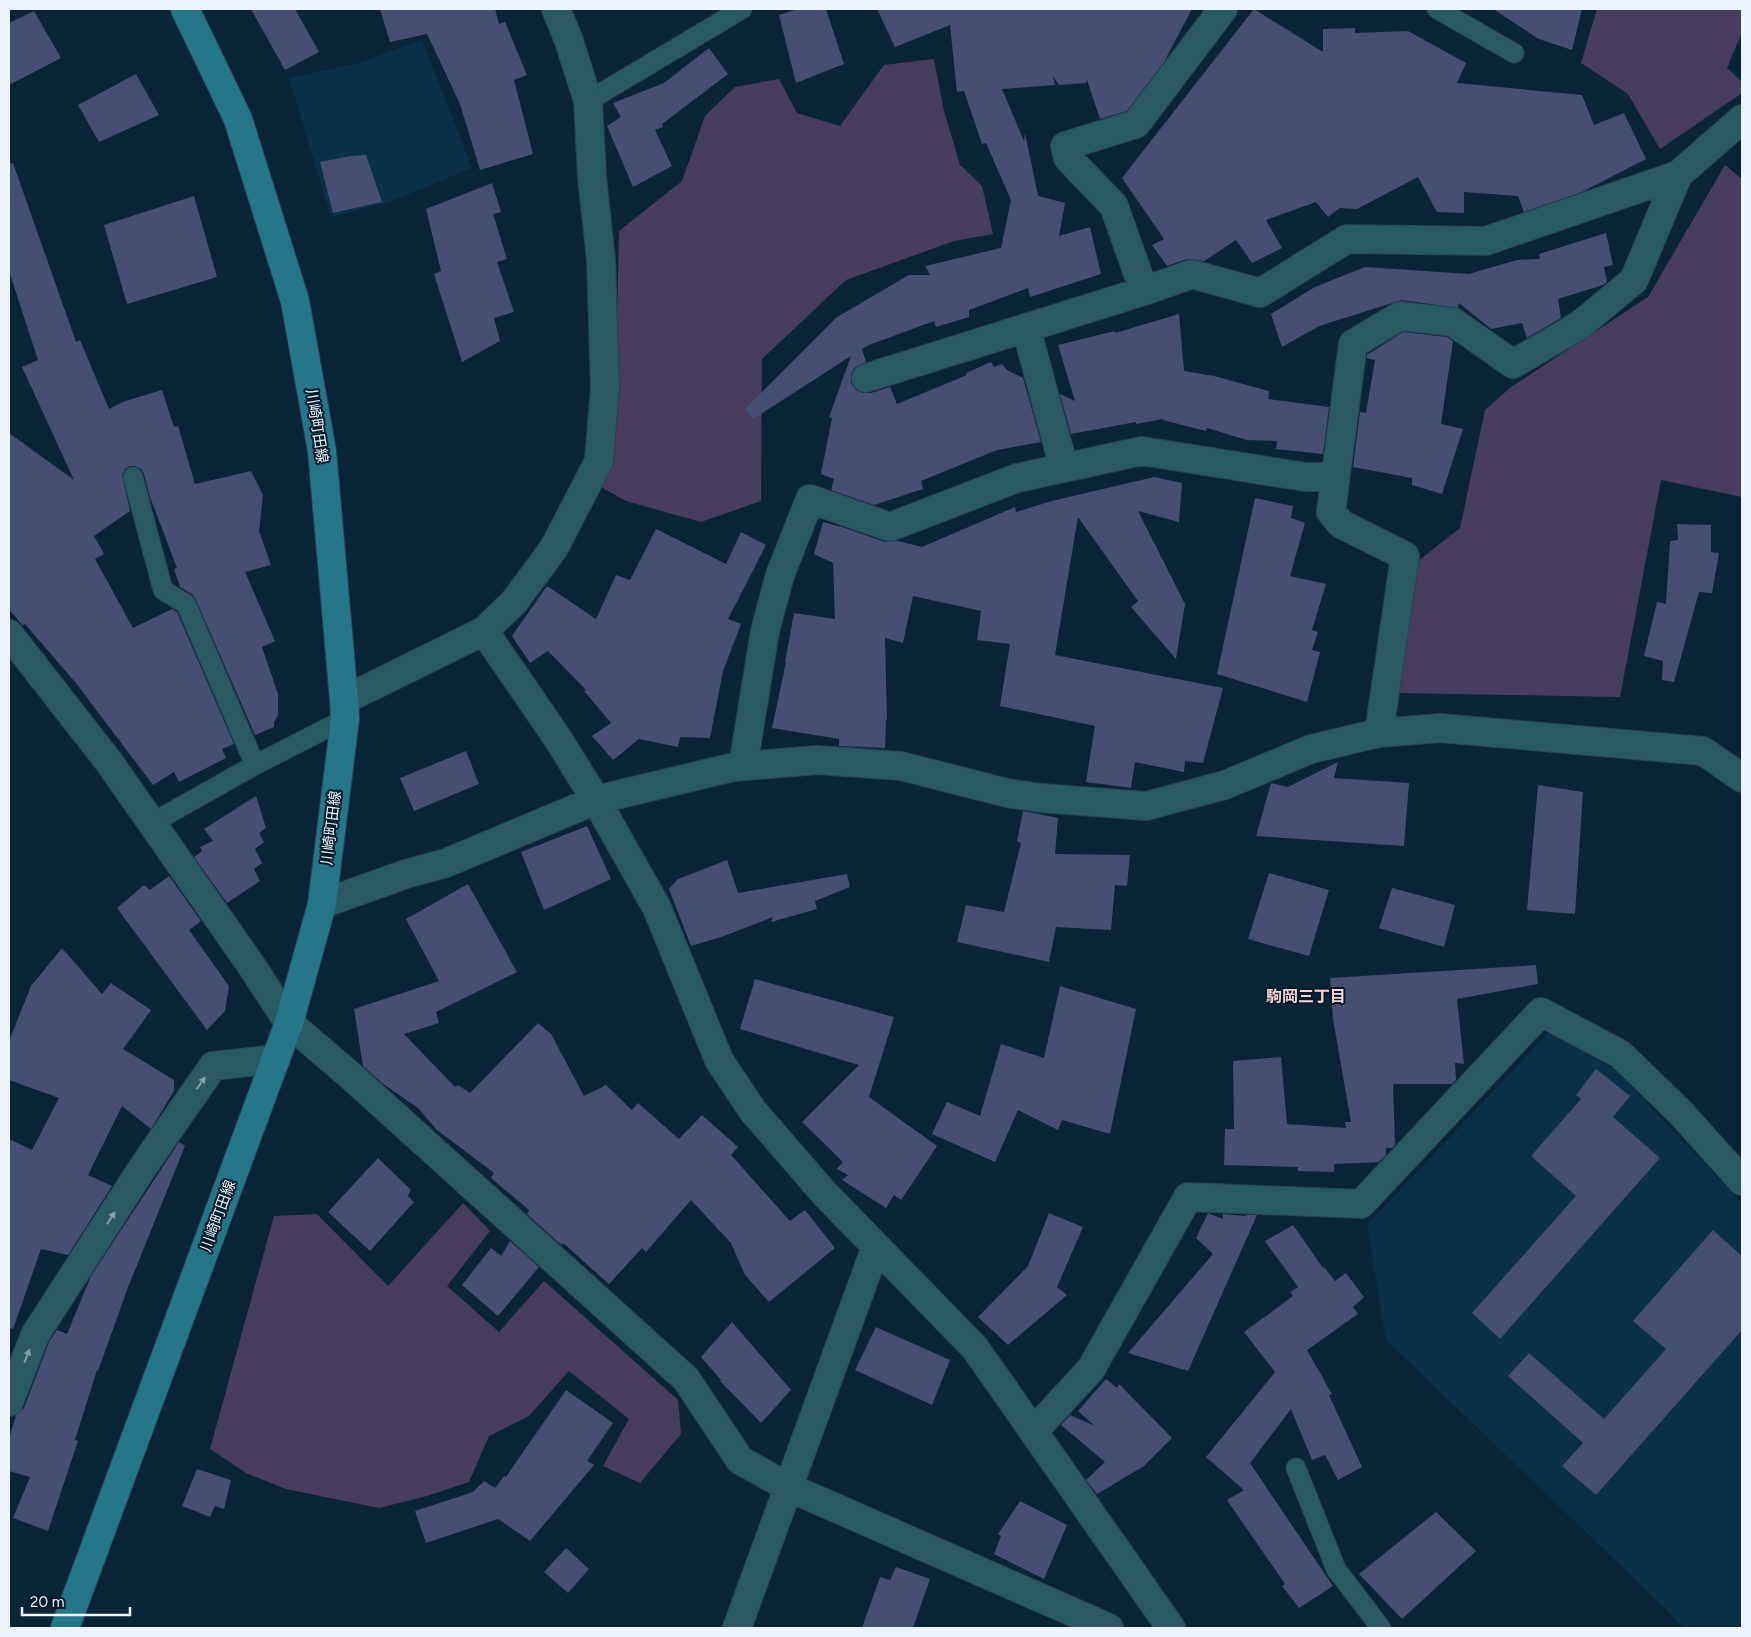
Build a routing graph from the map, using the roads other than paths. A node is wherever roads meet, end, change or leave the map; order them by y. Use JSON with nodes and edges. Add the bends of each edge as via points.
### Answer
{"nodes":[{"id":1,"x":184,"y":9,"type":"edge"},
{"id":2,"x":556,"y":9,"type":"edge"},
{"id":3,"x":742,"y":9,"type":"edge"},
{"id":4,"x":1222,"y":9,"type":"edge"},
{"id":5,"x":1436,"y":9,"type":"edge"},
{"id":6,"x":1514,"y":53,"type":"dead end"},
{"id":7,"x":588,"y":100,"type":"junction"},
{"id":8,"x":1742,"y":119,"type":"edge"},
{"id":9,"x":1678,"y":175,"type":"junction"},
{"id":10,"x":1144,"y":291,"type":"junction"},
{"id":11,"x":1026,"y":328,"type":"junction"},
{"id":12,"x":866,"y":378,"type":"dead end"},
{"id":13,"x":1064,"y":468,"type":"junction"},
{"id":14,"x":133,"y":477,"type":"dead end"},
{"id":15,"x":1335,"y":478,"type":"junction"},
{"id":16,"x":484,"y":631,"type":"junction"},
{"id":17,"x":9,"y":634,"type":"edge"},
{"id":18,"x":344,"y":709,"type":"junction"},
{"id":19,"x":1379,"y":733,"type":"junction"},
{"id":20,"x":255,"y":765,"type":"junction"},
{"id":21,"x":744,"y":766,"type":"junction"},
{"id":22,"x":1742,"y":778,"type":"edge"},
{"id":23,"x":596,"y":800,"type":"junction"},
{"id":24,"x":152,"y":823,"type":"junction"},
{"id":25,"x":322,"y":904,"type":"junction"},
{"id":26,"x":289,"y":1022,"type":"junction"},
{"id":27,"x":276,"y":1059,"type":"junction"},
{"id":28,"x":1742,"y":1181,"type":"edge"},
{"id":29,"x":876,"y":1247,"type":"junction"},
{"id":30,"x":9,"y":1402,"type":"edge"},
{"id":31,"x":1034,"y":1432,"type":"junction"},
{"id":32,"x":1296,"y":1468,"type":"dead end"},
{"id":33,"x":788,"y":1487,"type":"junction"},
{"id":34,"x":65,"y":1628,"type":"edge"},
{"id":35,"x":737,"y":1628,"type":"edge"},
{"id":36,"x":1108,"y":1628,"type":"edge"},
{"id":37,"x":1171,"y":1628,"type":"edge"},
{"id":38,"x":1380,"y":1628,"type":"edge"}],
"edges":[{"from":1,"to":18,"type":"main road","name":"川崎町田線","via":[[238,119],[296,301],[322,450]]},
{"from":2,"to":7,"type":"street"},
{"from":3,"to":7,"type":"lane"},
{"from":4,"to":10,"type":"street","via":[[1136,124],[1065,146],[1068,158],[1114,206]]},
{"from":5,"to":6,"type":"lane"},
{"from":7,"to":16,"type":"street","via":[[601,260],[605,377],[599,461],[554,548],[514,602]]},
{"from":8,"to":9,"type":"street"},
{"from":9,"to":10,"type":"street","via":[[1486,241],[1346,238],[1260,293],[1192,274]]},
{"from":9,"to":15,"type":"street","via":[[1634,280],[1580,325],[1513,364],[1454,322],[1400,316],[1353,344]]},
{"from":10,"to":11,"type":"street"},
{"from":11,"to":12,"type":"street"},
{"from":11,"to":13,"type":"street"},
{"from":13,"to":15,"type":"street","via":[[1142,451],[1305,477]]},
{"from":13,"to":21,"type":"street","via":[[1017,478],[890,527],[810,499],[780,575],[765,631]]},
{"from":14,"to":20,"type":"lane","via":[[163,590],[186,604]]},
{"from":15,"to":19,"type":"street","via":[[1330,512],[1341,524],[1405,556]]},
{"from":16,"to":18,"type":"street"},
{"from":16,"to":23,"type":"street"},
{"from":17,"to":24,"type":"street","via":[[109,762]]},
{"from":18,"to":20,"type":"lane"},
{"from":18,"to":25,"type":"main road","name":"川崎町田線"},
{"from":19,"to":21,"type":"street","via":[[1311,749],[1225,784],[1146,806],[1007,793],[901,766],[817,760]]},
{"from":19,"to":22,"type":"street","via":[[1440,728],[1703,751]]},
{"from":20,"to":24,"type":"lane"},
{"from":21,"to":23,"type":"street"},
{"from":23,"to":25,"type":"street","via":[[446,863]]},
{"from":23,"to":29,"type":"street","via":[[657,908],[719,1060],[754,1111],[824,1193]]},
{"from":24,"to":26,"type":"street"},
{"from":25,"to":26,"type":"main road","name":"川崎町田線"},
{"from":26,"to":27,"type":"main road","name":"川崎町田線"},
{"from":26,"to":33,"type":"street","via":[[686,1379],[740,1460]]},
{"from":30,"to":27,"type":"street","one_way":true,"via":[[35,1335],[143,1167],[213,1066]]},
{"from":27,"to":34,"type":"main road","name":"川崎町田線"},
{"from":28,"to":31,"type":"street","via":[[1680,1112],[1620,1054],[1541,1012],[1361,1204],[1188,1197],[1092,1369]]},
{"from":29,"to":31,"type":"street","via":[[975,1348]]},
{"from":29,"to":33,"type":"street"},
{"from":31,"to":37,"type":"street"},
{"from":32,"to":38,"type":"lane","via":[[1336,1569]]},
{"from":33,"to":35,"type":"street"},
{"from":33,"to":36,"type":"street"}]}
